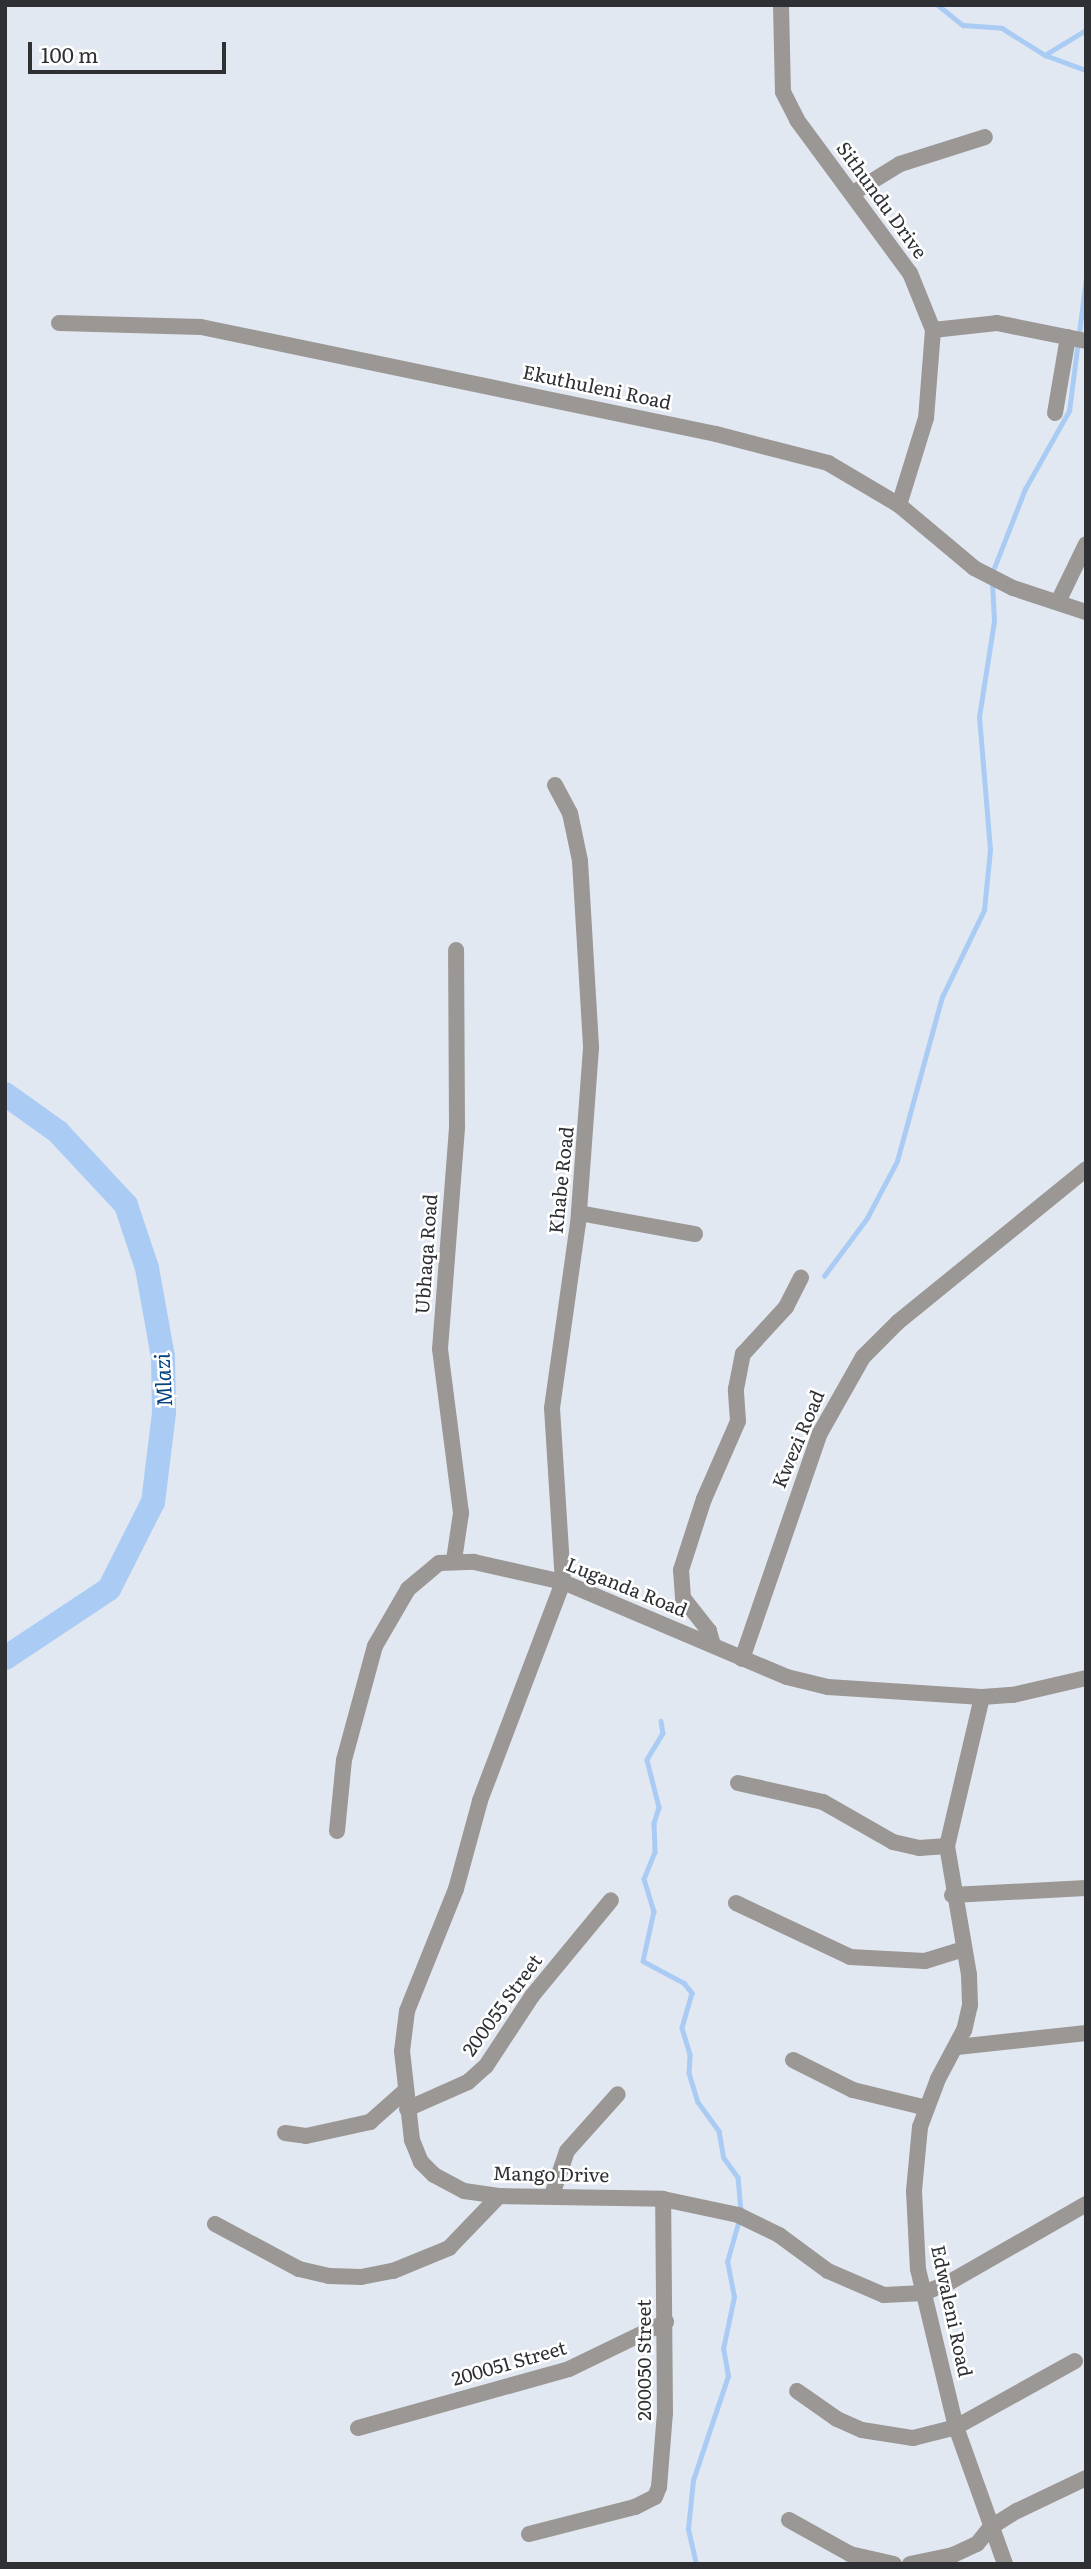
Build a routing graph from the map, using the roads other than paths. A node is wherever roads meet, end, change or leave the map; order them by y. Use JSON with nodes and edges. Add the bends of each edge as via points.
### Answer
{"nodes":[{"id":1,"x":781,"y":5,"type":"edge"},
{"id":2,"x":985,"y":137,"type":"dead end"},
{"id":3,"x":853,"y":193,"type":"junction"},
{"id":4,"x":59,"y":323,"type":"dead end"},
{"id":5,"x":933,"y":330,"type":"junction"},
{"id":6,"x":1068,"y":337,"type":"junction"},
{"id":7,"x":1086,"y":341,"type":"edge"},
{"id":8,"x":1055,"y":413,"type":"dead end"},
{"id":9,"x":899,"y":505,"type":"junction"},
{"id":10,"x":1086,"y":544,"type":"edge"},
{"id":11,"x":1058,"y":601,"type":"junction"},
{"id":12,"x":1086,"y":612,"type":"edge"},
{"id":13,"x":555,"y":785,"type":"dead end"},
{"id":14,"x":456,"y":950,"type":"dead end"},
{"id":15,"x":1086,"y":1169,"type":"edge"},
{"id":16,"x":579,"y":1213,"type":"junction"},
{"id":17,"x":695,"y":1234,"type":"dead end"},
{"id":18,"x":801,"y":1278,"type":"dead end"},
{"id":19,"x":454,"y":1560,"type":"junction"},
{"id":20,"x":563,"y":1582,"type":"junction"},
{"id":21,"x":713,"y":1645,"type":"junction"},
{"id":22,"x":742,"y":1659,"type":"junction"},
{"id":23,"x":1086,"y":1678,"type":"edge"},
{"id":24,"x":982,"y":1697,"type":"junction"},
{"id":25,"x":738,"y":1783,"type":"dead end"},
{"id":26,"x":337,"y":1831,"type":"dead end"},
{"id":27,"x":947,"y":1846,"type":"junction"},
{"id":28,"x":1086,"y":1888,"type":"edge"},
{"id":29,"x":952,"y":1895,"type":"junction"},
{"id":30,"x":611,"y":1900,"type":"dead end"},
{"id":31,"x":736,"y":1903,"type":"dead end"},
{"id":32,"x":964,"y":1949,"type":"junction"},
{"id":33,"x":1086,"y":2033,"type":"edge"},
{"id":34,"x":957,"y":2047,"type":"junction"},
{"id":35,"x":793,"y":2060,"type":"dead end"},
{"id":36,"x":405,"y":2091,"type":"junction"},
{"id":37,"x":618,"y":2094,"type":"dead end"},
{"id":38,"x":926,"y":2108,"type":"junction"},
{"id":39,"x":407,"y":2109,"type":"junction"},
{"id":40,"x":285,"y":2133,"type":"dead end"},
{"id":41,"x":552,"y":2195,"type":"junction"},
{"id":42,"x":499,"y":2196,"type":"junction"},
{"id":43,"x":663,"y":2199,"type":"junction"},
{"id":44,"x":1086,"y":2204,"type":"edge"},
{"id":45,"x":215,"y":2224,"type":"dead end"},
{"id":46,"x":924,"y":2293,"type":"junction"},
{"id":47,"x":666,"y":2322,"type":"junction"},
{"id":48,"x":1075,"y":2361,"type":"dead end"},
{"id":49,"x":797,"y":2391,"type":"dead end"},
{"id":50,"x":956,"y":2427,"type":"junction"},
{"id":51,"x":358,"y":2428,"type":"dead end"},
{"id":52,"x":1086,"y":2478,"type":"edge"},
{"id":53,"x":789,"y":2520,"type":"dead end"},
{"id":54,"x":990,"y":2527,"type":"junction"},
{"id":55,"x":529,"y":2534,"type":"dead end"},
{"id":56,"x":894,"y":2564,"type":"edge"},
{"id":57,"x":910,"y":2564,"type":"edge"},
{"id":58,"x":1005,"y":2564,"type":"edge"}],
"edges":[{"from":1,"to":3,"type":"street","name":"Sithundu Drive","via":[[783,92],[797,120]]},
{"from":2,"to":3,"type":"street","via":[[900,164]]},
{"from":3,"to":5,"type":"street","name":"Sithundu Drive","via":[[910,273]]},
{"from":4,"to":9,"type":"street","name":"Ekuthuleni Road","via":[[201,327],[647,419],[828,463]]},
{"from":5,"to":6,"type":"street","via":[[997,323]]},
{"from":5,"to":9,"type":"street","name":"Sithundu Drive","via":[[926,418]]},
{"from":6,"to":7,"type":"street"},
{"from":6,"to":8,"type":"street"},
{"from":9,"to":11,"type":"street","name":"Ekuthuleni Road","via":[[974,568],[1013,588]]},
{"from":10,"to":11,"type":"street"},
{"from":11,"to":12,"type":"street","name":"Ekuthuleni Road"},
{"from":13,"to":16,"type":"street","name":"Khabe Road","via":[[565,799],[577,842],[588,987],[590,1104]]},
{"from":14,"to":19,"type":"street","name":"Ubhaqa Road","via":[[457,1127],[440,1349],[460,1499]]},
{"from":15,"to":22,"type":"street","name":"Kwezi Road","via":[[898,1322],[863,1357],[820,1433]]},
{"from":16,"to":17,"type":"street"},
{"from":16,"to":20,"type":"street","name":"Khabe Road","via":[[552,1408]]},
{"from":18,"to":21,"type":"street","via":[[786,1307],[743,1354],[736,1390],[738,1422],[704,1499],[681,1570],[683,1598],[709,1631]]},
{"from":19,"to":20,"type":"street","name":"Luganda Road"},
{"from":19,"to":26,"type":"street","via":[[439,1563],[408,1589],[375,1646],[349,1738]]},
{"from":20,"to":21,"type":"street","name":"Luganda Road"},
{"from":20,"to":36,"type":"street","name":"Mango Drive","via":[[480,1801],[456,1889],[407,2011],[402,2051]]},
{"from":21,"to":22,"type":"street","name":"Luganda Road"},
{"from":22,"to":24,"type":"street","name":"Luganda Road","via":[[787,1677],[860,1692]]},
{"from":23,"to":24,"type":"street","name":"Luganda Road","via":[[1013,1695]]},
{"from":24,"to":27,"type":"street","name":"Edwaleni Road"},
{"from":25,"to":27,"type":"street","via":[[822,1802],[893,1842],[919,1848]]},
{"from":27,"to":29,"type":"street","name":"Edwaleni Road"},
{"from":28,"to":29,"type":"street"},
{"from":29,"to":32,"type":"street","name":"Edwaleni Road"},
{"from":30,"to":39,"type":"street","name":"200055 Street","via":[[532,1996],[486,2066],[468,2082]]},
{"from":31,"to":32,"type":"street","via":[[850,1957],[925,1961]]},
{"from":32,"to":34,"type":"street","name":"Edwaleni Road","via":[[970,2005]]},
{"from":33,"to":34,"type":"street"},
{"from":34,"to":38,"type":"street","name":"Edwaleni Road"},
{"from":35,"to":38,"type":"street","via":[[853,2090]]},
{"from":36,"to":39,"type":"street","name":"Mango Drive"},
{"from":36,"to":40,"type":"street","via":[[370,2122],[306,2136]]},
{"from":37,"to":41,"type":"street","via":[[566,2151]]},
{"from":38,"to":46,"type":"street","name":"Edwaleni Road","via":[[915,2157],[914,2191]]},
{"from":39,"to":42,"type":"street","name":"Mango Drive","via":[[421,2162],[434,2175],[464,2192]]},
{"from":41,"to":42,"type":"street","name":"Mango Drive"},
{"from":41,"to":43,"type":"street","name":"Mango Drive"},
{"from":42,"to":45,"type":"street","via":[[449,2248],[393,2271],[361,2277],[299,2269]]},
{"from":43,"to":46,"type":"street","name":"Mango Drive","via":[[759,2224],[860,2289],[884,2295]]},
{"from":43,"to":47,"type":"street","name":"200050 Street"},
{"from":44,"to":46,"type":"street","name":"Mango Drive"},
{"from":46,"to":50,"type":"street","name":"Edwaleni Road"},
{"from":47,"to":51,"type":"street","name":"200051 Street","via":[[569,2369]]},
{"from":47,"to":55,"type":"street","name":"200050 Street","via":[[655,2497],[635,2507]]},
{"from":48,"to":50,"type":"street"},
{"from":49,"to":50,"type":"street","via":[[837,2419],[890,2437],[914,2438]]},
{"from":50,"to":54,"type":"street","name":"Edwaleni Road"},
{"from":52,"to":54,"type":"street"},
{"from":53,"to":56,"type":"street","via":[[850,2554]]},
{"from":54,"to":57,"type":"street","via":[[977,2544],[953,2555]]},
{"from":54,"to":58,"type":"street","name":"Edwaleni Road"}]}
